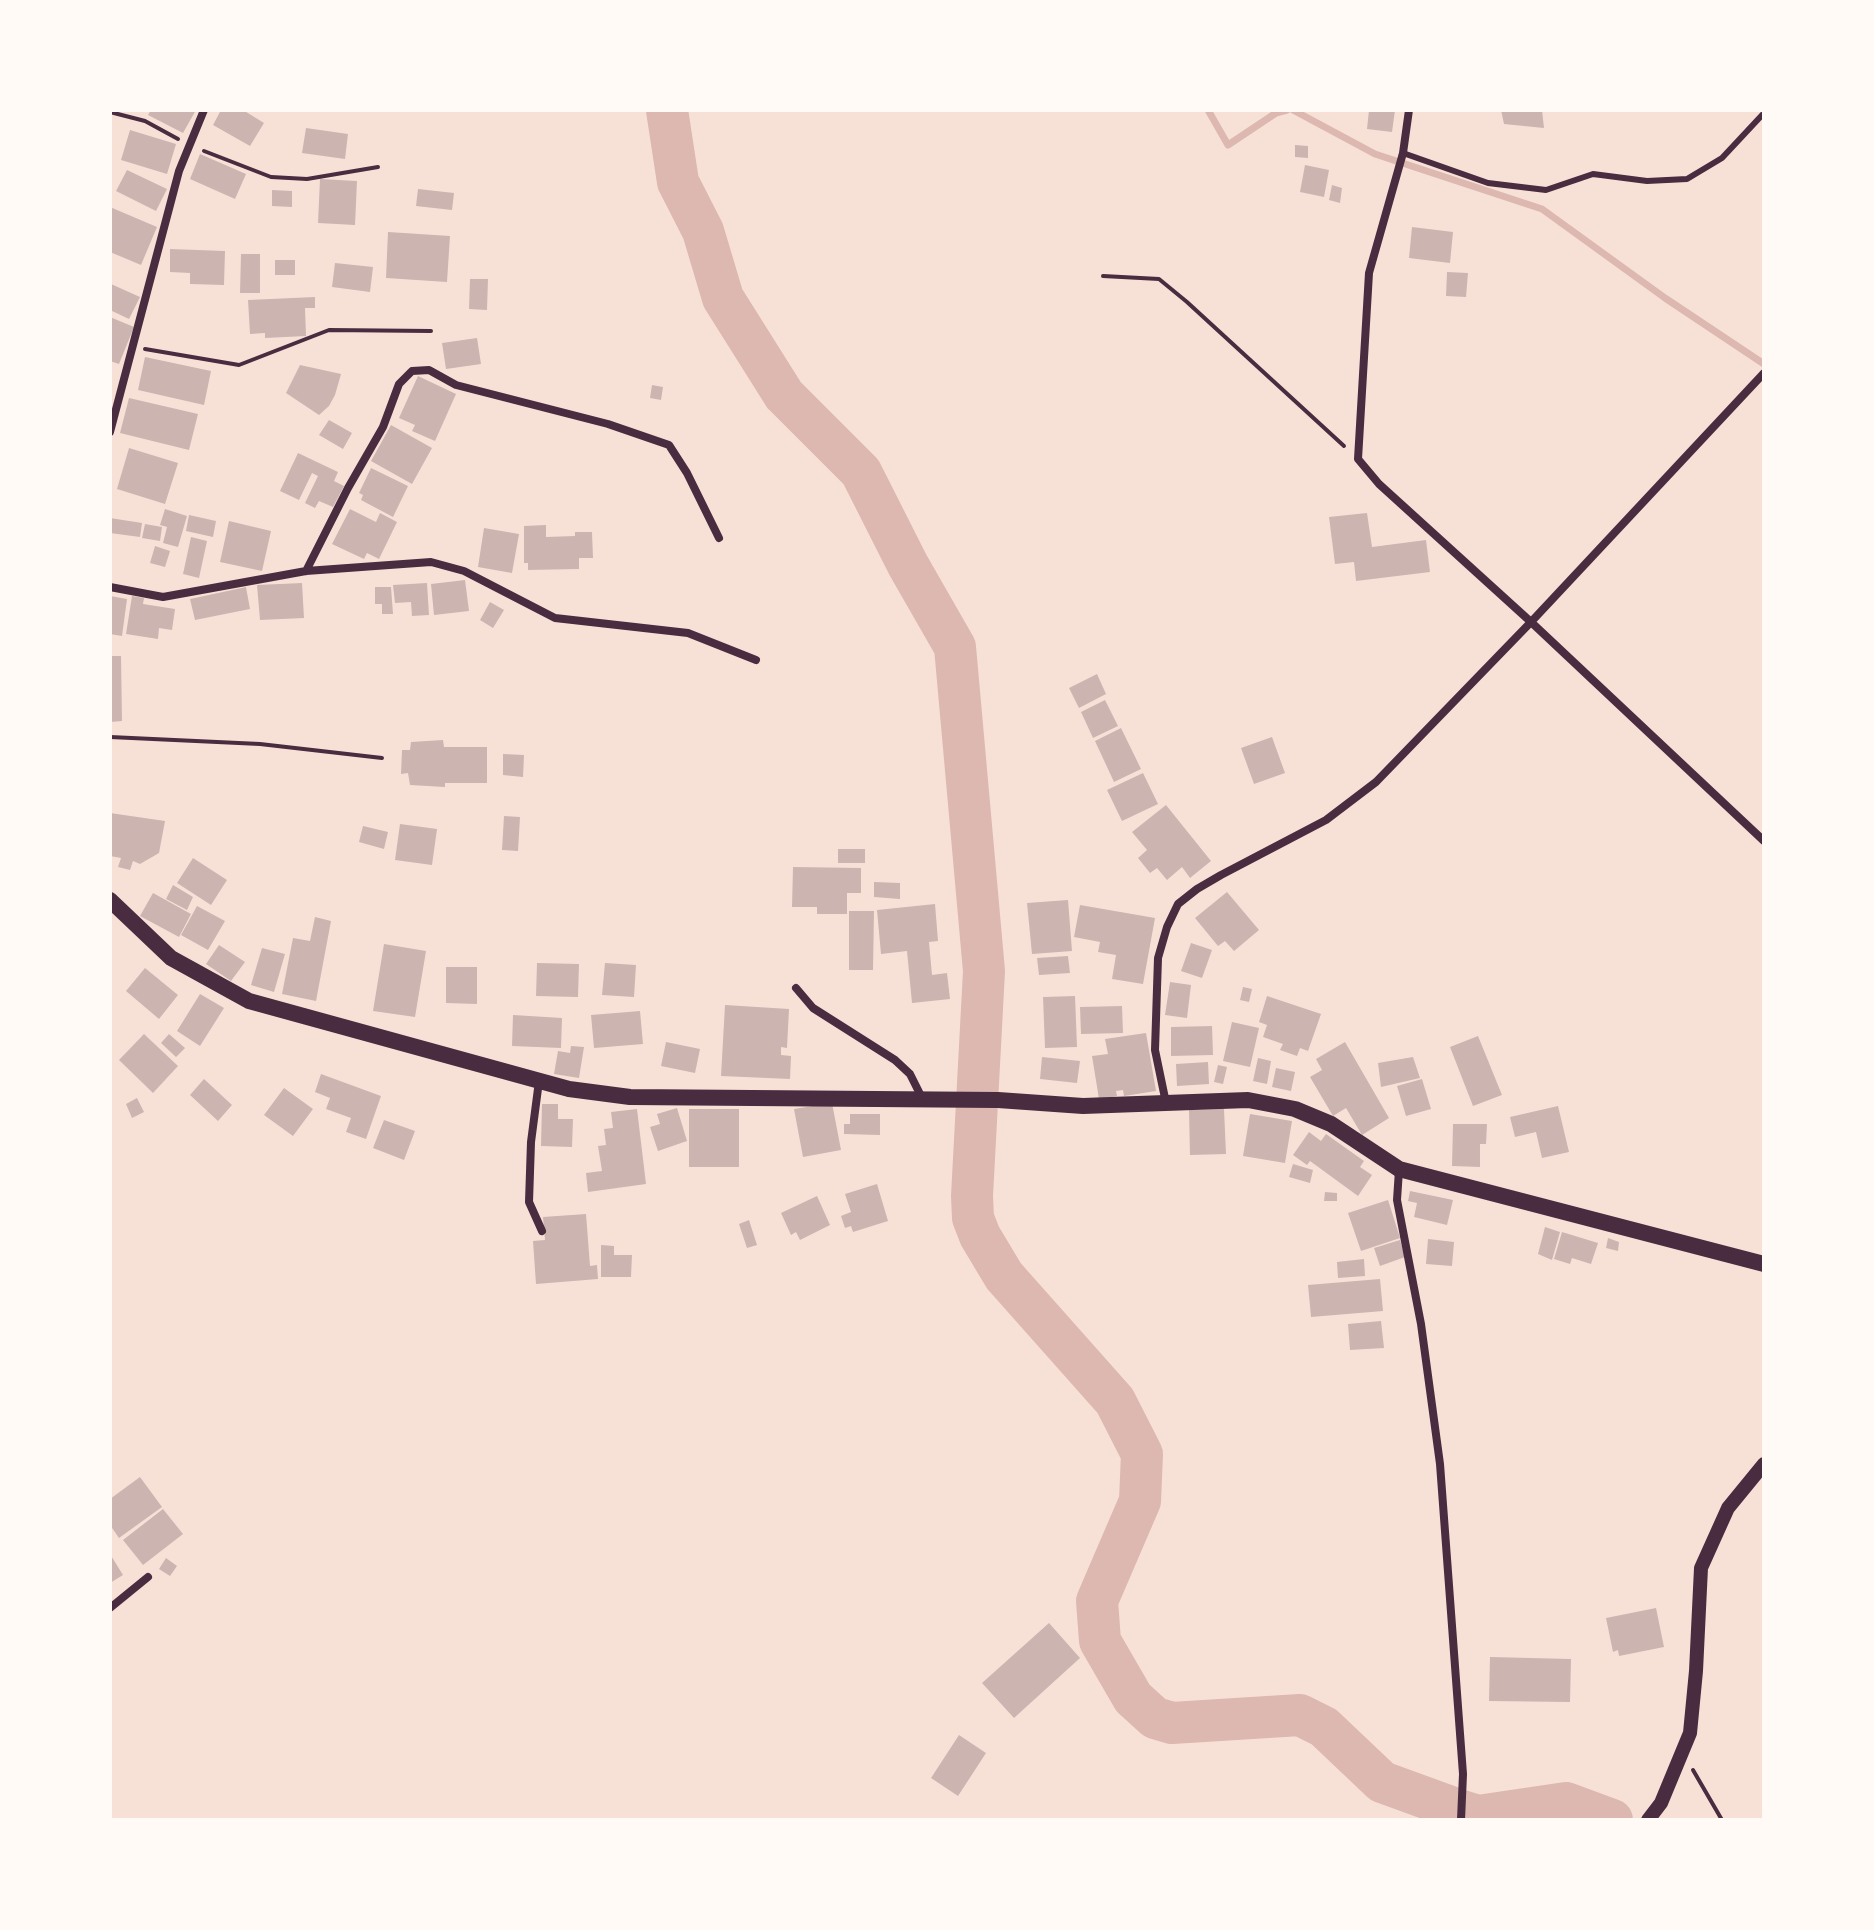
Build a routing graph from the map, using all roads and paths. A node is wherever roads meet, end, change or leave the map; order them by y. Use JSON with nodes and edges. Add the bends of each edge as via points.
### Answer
{"nodes":[{"id":1,"x":204,"y":110,"type":"edge"},
{"id":2,"x":1409,"y":110,"type":"edge"},
{"id":3,"x":110,"y":112,"type":"edge"},
{"id":4,"x":1764,"y":113,"type":"edge"},
{"id":5,"x":190,"y":146,"type":"junction"},
{"id":6,"x":1403,"y":153,"type":"junction"},
{"id":7,"x":378,"y":167,"type":"dead end"},
{"id":8,"x":1103,"y":276,"type":"dead end"},
{"id":9,"x":431,"y":331,"type":"dead end"},
{"id":10,"x":133,"y":347,"type":"junction"},
{"id":11,"x":1764,"y":373,"type":"edge"},
{"id":12,"x":110,"y":432,"type":"edge"},
{"id":13,"x":1358,"y":459,"type":"junction"},
{"id":14,"x":719,"y":538,"type":"dead end"},
{"id":15,"x":306,"y":571,"type":"junction"},
{"id":16,"x":110,"y":587,"type":"edge"},
{"id":17,"x":1531,"y":622,"type":"junction"},
{"id":18,"x":756,"y":660,"type":"dead end"},
{"id":19,"x":110,"y":737,"type":"edge"},
{"id":20,"x":382,"y":758,"type":"dead end"},
{"id":21,"x":1764,"y":841,"type":"edge"},
{"id":22,"x":110,"y":900,"type":"edge"},
{"id":23,"x":796,"y":988,"type":"dead end"},
{"id":24,"x":539,"y":1080,"type":"junction"},
{"id":25,"x":923,"y":1099,"type":"junction"},
{"id":26,"x":1167,"y":1104,"type":"junction"},
{"id":27,"x":1399,"y":1169,"type":"junction"},
{"id":28,"x":542,"y":1231,"type":"dead end"},
{"id":29,"x":1764,"y":1264,"type":"edge"},
{"id":30,"x":1764,"y":1464,"type":"edge"},
{"id":31,"x":148,"y":1577,"type":"dead end"},
{"id":32,"x":110,"y":1608,"type":"edge"},
{"id":33,"x":1682,"y":1752,"type":"junction"},
{"id":34,"x":1461,"y":1820,"type":"edge"},
{"id":35,"x":1648,"y":1820,"type":"edge"},
{"id":36,"x":1722,"y":1820,"type":"edge"}],
"edges":[{"from":1,"to":5,"type":"street"},
{"from":2,"to":6,"type":"street"},
{"from":3,"to":5,"type":"path","via":[[145,121]]},
{"from":4,"to":6,"type":"lane","via":[[1722,158],[1687,179],[1647,181],[1593,174],[1546,190],[1488,183]]},
{"from":5,"to":7,"type":"path","via":[[271,177],[307,179]]},
{"from":5,"to":10,"type":"street"},
{"from":6,"to":13,"type":"street","via":[[1369,273]]},
{"from":8,"to":13,"type":"path","via":[[1159,279]]},
{"from":9,"to":10,"type":"path","via":[[329,330],[239,365]]},
{"from":10,"to":12,"type":"street"},
{"from":11,"to":17,"type":"street"},
{"from":13,"to":17,"type":"street"},
{"from":14,"to":15,"type":"street","via":[[669,445],[456,385],[429,370],[412,371],[399,384],[383,427]]},
{"from":15,"to":16,"type":"street","via":[[163,597]]},
{"from":15,"to":18,"type":"street","via":[[431,562],[464,571],[555,618],[688,633]]},
{"from":17,"to":21,"type":"street"},
{"from":17,"to":26,"type":"street","via":[[1376,782],[1326,820],[1178,904],[1158,958],[1155,1050]]},
{"from":19,"to":20,"type":"path","via":[[260,744]]},
{"from":22,"to":24,"type":"main road","via":[[171,958],[249,1001]]},
{"from":23,"to":25,"type":"street","via":[[813,1008],[895,1060],[910,1074]]},
{"from":24,"to":25,"type":"main road","via":[[630,1097]]},
{"from":24,"to":28,"type":"street","via":[[529,1202]]},
{"from":25,"to":26,"type":"main road"},
{"from":26,"to":27,"type":"main road","via":[[1248,1100],[1295,1109],[1331,1124]]},
{"from":27,"to":29,"type":"main road"},
{"from":27,"to":34,"type":"street","via":[[1397,1200],[1440,1464],[1463,1774]]},
{"from":30,"to":33,"type":"street","via":[[1728,1508],[1701,1568],[1690,1733]]},
{"from":31,"to":32,"type":"street"},
{"from":33,"to":35,"type":"street","via":[[1661,1803]]},
{"from":33,"to":36,"type":"path"}]}
